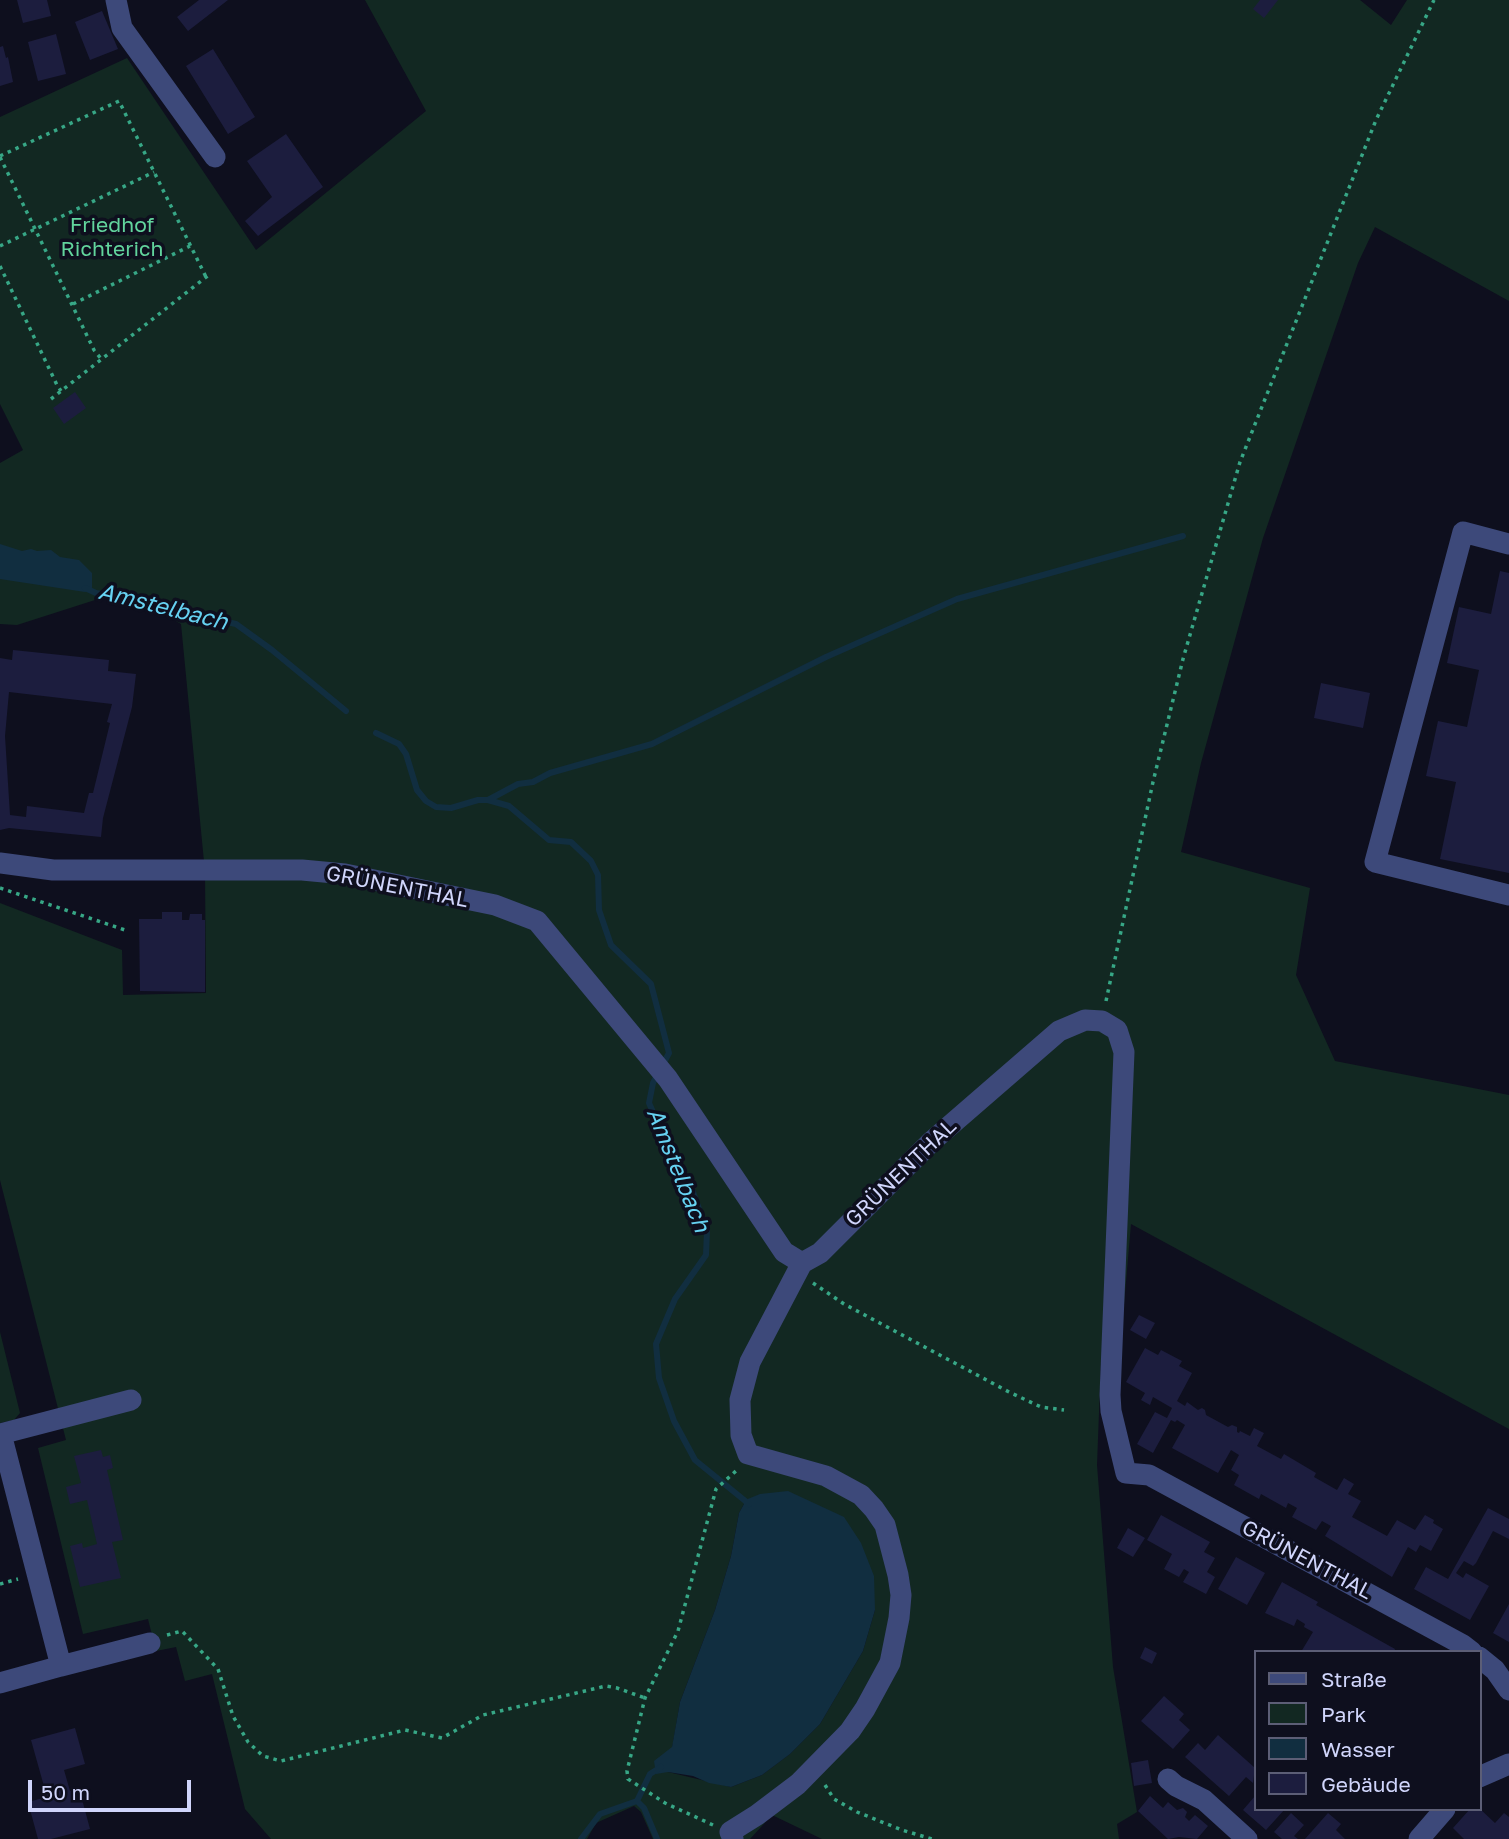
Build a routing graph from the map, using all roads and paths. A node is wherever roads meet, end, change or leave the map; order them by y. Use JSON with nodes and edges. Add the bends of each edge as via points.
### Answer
{"nodes":[{"id":1,"x":116,"y":0,"type":"edge"},
{"id":2,"x":1434,"y":0,"type":"edge"},
{"id":3,"x":0,"y":156,"type":"edge"},
{"id":4,"x":215,"y":157,"type":"dead end"},
{"id":5,"x":154,"y":172,"type":"junction"},
{"id":6,"x":35,"y":229,"type":"junction"},
{"id":7,"x":0,"y":246,"type":"edge"},
{"id":8,"x":190,"y":246,"type":"junction"},
{"id":9,"x":0,"y":266,"type":"edge"},
{"id":10,"x":73,"y":304,"type":"junction"},
{"id":11,"x":102,"y":360,"type":"junction"},
{"id":12,"x":61,"y":391,"type":"junction"},
{"id":13,"x":51,"y":399,"type":"dead end"},
{"id":14,"x":1509,"y":544,"type":"edge"},
{"id":15,"x":0,"y":863,"type":"edge"},
{"id":16,"x":0,"y":888,"type":"edge"},
{"id":17,"x":1509,"y":895,"type":"edge"},
{"id":18,"x":128,"y":931,"type":"dead end"},
{"id":19,"x":1102,"y":1021,"type":"junction"},
{"id":20,"x":802,"y":1263,"type":"junction"},
{"id":21,"x":131,"y":1400,"type":"dead end"},
{"id":22,"x":1064,"y":1410,"type":"dead end"},
{"id":23,"x":0,"y":1434,"type":"edge"},
{"id":24,"x":733,"y":1474,"type":"dead end"},
{"id":25,"x":150,"y":1643,"type":"joint"},
{"id":26,"x":1469,"y":1650,"type":"edge"},
{"id":27,"x":1481,"y":1659,"type":"edge"},
{"id":28,"x":61,"y":1666,"type":"junction"},
{"id":29,"x":0,"y":1683,"type":"edge"},
{"id":30,"x":1509,"y":1690,"type":"edge"},
{"id":31,"x":645,"y":1698,"type":"junction"},
{"id":32,"x":1509,"y":1764,"type":"edge"},
{"id":33,"x":811,"y":1772,"type":"junction"},
{"id":34,"x":1481,"y":1776,"type":"edge"},
{"id":35,"x":1168,"y":1779,"type":"dead end"},
{"id":36,"x":1443,"y":1811,"type":"edge"},
{"id":37,"x":732,"y":1835,"type":"edge"},
{"id":38,"x":932,"y":1839,"type":"edge"},
{"id":39,"x":1247,"y":1839,"type":"edge"},
{"id":40,"x":1419,"y":1839,"type":"edge"}],
"edges":[{"from":1,"to":4,"type":"street","via":[[122,28]]},
{"from":2,"to":19,"type":"path","via":[[1376,120],[1240,462],[1183,659]]},
{"from":3,"to":5,"type":"path","via":[[119,101]]},
{"from":3,"to":6,"type":"path"},
{"from":5,"to":6,"type":"path"},
{"from":5,"to":8,"type":"path"},
{"from":6,"to":7,"type":"path"},
{"from":6,"to":10,"type":"path"},
{"from":8,"to":10,"type":"path"},
{"from":8,"to":11,"type":"path","via":[[208,275]]},
{"from":9,"to":12,"type":"path"},
{"from":10,"to":11,"type":"path"},
{"from":11,"to":12,"type":"path"},
{"from":12,"to":13,"type":"path"},
{"from":14,"to":17,"type":"street","via":[[1463,532],[1375,862]]},
{"from":15,"to":20,"type":"street","name":"GRÜNENTHAL","via":[[52,870],[345,874],[495,905],[537,921],[668,1079],[784,1252]]},
{"from":16,"to":18,"type":"path"},
{"from":19,"to":20,"type":"street","name":"GRÜNENTHAL","via":[[1085,1020],[1059,1031],[931,1142],[820,1253]]},
{"from":19,"to":26,"type":"street","name":"GRÜNENTHAL","via":[[1117,1030],[1125,1052],[1110,1395],[1126,1473],[1149,1475]]},
{"from":20,"to":22,"type":"path","via":[[801,1274],[844,1304],[1009,1392]]},
{"from":20,"to":33,"type":"street","via":[[750,1362],[740,1400],[741,1435],[748,1454],[826,1476],[860,1495],[884,1525],[901,1595],[890,1662],[865,1709]]},
{"from":21,"to":23,"type":"street"},
{"from":23,"to":28,"type":"street"},
{"from":24,"to":31,"type":"path","via":[[716,1489],[678,1631]]},
{"from":25,"to":28,"type":"street"},
{"from":25,"to":31,"type":"path","via":[[182,1631],[218,1669],[233,1716],[248,1742],[263,1756],[281,1761],[405,1731],[442,1738],[483,1715],[606,1686]]},
{"from":27,"to":30,"type":"street"},
{"from":28,"to":29,"type":"street"},
{"from":31,"to":37,"type":"path","via":[[627,1771],[630,1780]]},
{"from":32,"to":34,"type":"street"},
{"from":33,"to":37,"type":"street"},
{"from":33,"to":38,"type":"path","via":[[835,1799],[857,1812]]},
{"from":35,"to":39,"type":"street","via":[[1204,1800]]},
{"from":36,"to":40,"type":"street"}]}
